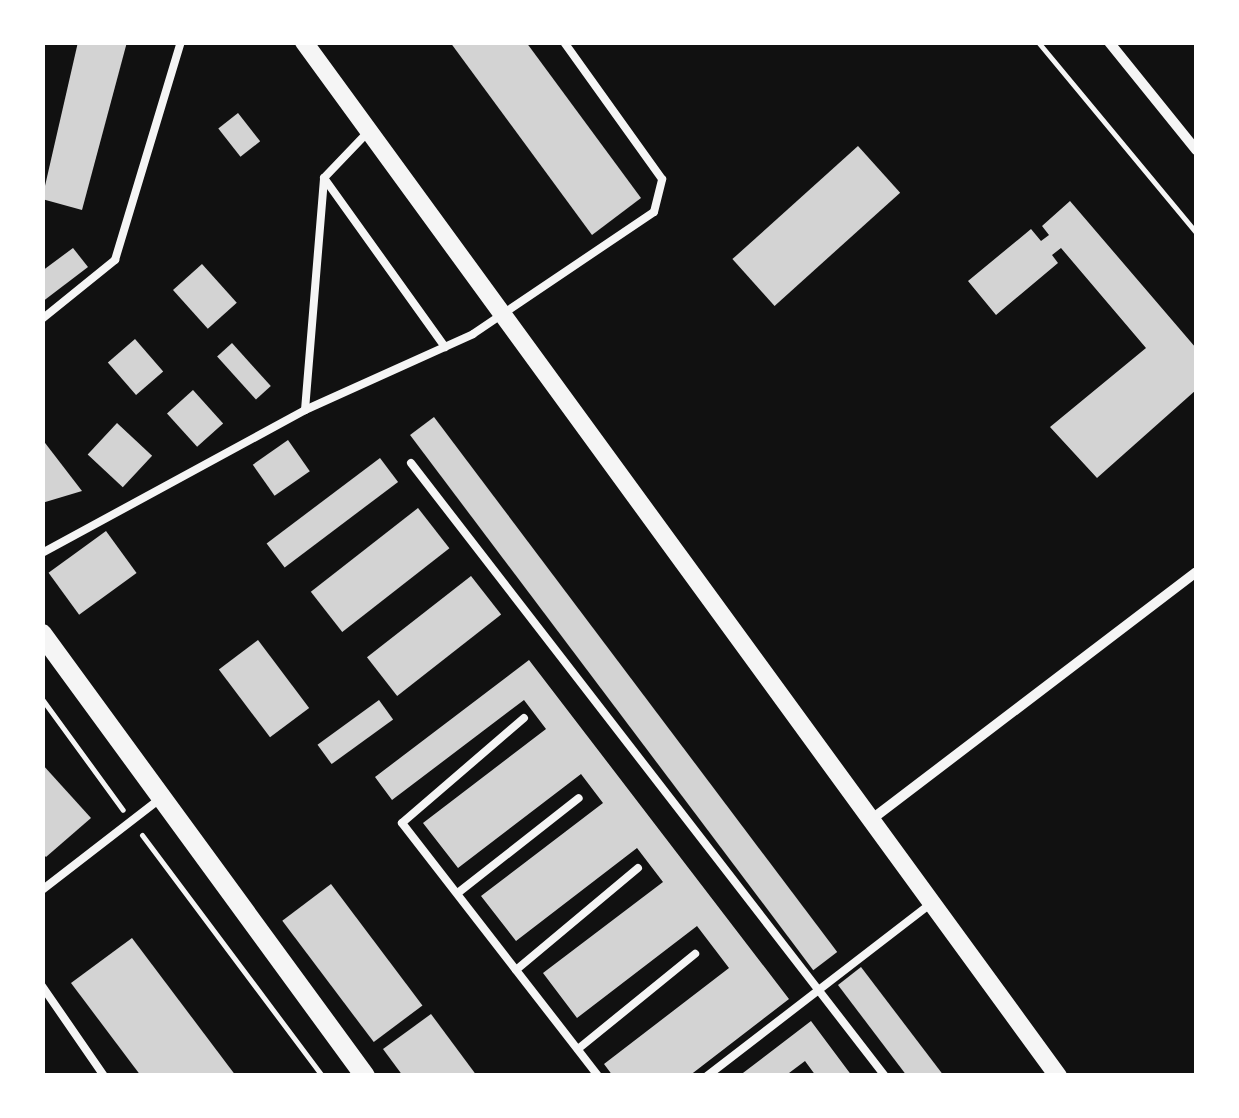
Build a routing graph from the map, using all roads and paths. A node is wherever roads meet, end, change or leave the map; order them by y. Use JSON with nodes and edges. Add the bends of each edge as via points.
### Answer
{"nodes":[{"id":1,"x":181,"y":42,"type":"edge"},
{"id":2,"x":304,"y":42,"type":"edge"},
{"id":3,"x":564,"y":42,"type":"edge"},
{"id":4,"x":1038,"y":42,"type":"edge"},
{"id":5,"x":1109,"y":42,"type":"edge"},
{"id":6,"x":369,"y":130,"type":"junction"},
{"id":7,"x":1196,"y":150,"type":"edge"},
{"id":8,"x":324,"y":178,"type":"junction"},
{"id":9,"x":1196,"y":232,"type":"edge"},
{"id":10,"x":503,"y":316,"type":"junction"},
{"id":11,"x":42,"y":318,"type":"edge"},
{"id":12,"x":446,"y":347,"type":"junction"},
{"id":13,"x":305,"y":410,"type":"junction"},
{"id":14,"x":411,"y":463,"type":"dead end"},
{"id":15,"x":42,"y":554,"type":"edge"},
{"id":16,"x":1196,"y":572,"type":"edge"},
{"id":17,"x":42,"y":634,"type":"edge"},
{"id":18,"x":42,"y":700,"type":"edge"},
{"id":19,"x":524,"y":718,"type":"dead end"},
{"id":20,"x":163,"y":796,"type":"junction"},
{"id":21,"x":580,"y":798,"type":"dead end"},
{"id":22,"x":876,"y":816,"type":"junction"},
{"id":23,"x":132,"y":821,"type":"junction"},
{"id":24,"x":638,"y":868,"type":"dead end"},
{"id":25,"x":42,"y":890,"type":"edge"},
{"id":26,"x":459,"y":892,"type":"junction"},
{"id":27,"x":932,"y":903,"type":"junction"},
{"id":28,"x":694,"y":954,"type":"dead end"},
{"id":29,"x":516,"y":970,"type":"junction"},
{"id":30,"x":42,"y":986,"type":"edge"},
{"id":31,"x":819,"y":988,"type":"junction"},
{"id":32,"x":578,"y":1049,"type":"junction"},
{"id":33,"x":104,"y":1076,"type":"edge"},
{"id":34,"x":322,"y":1076,"type":"edge"},
{"id":35,"x":366,"y":1076,"type":"edge"},
{"id":36,"x":598,"y":1076,"type":"edge"},
{"id":37,"x":707,"y":1076,"type":"edge"},
{"id":38,"x":886,"y":1076,"type":"edge"},
{"id":39,"x":1058,"y":1076,"type":"edge"}],
"edges":[{"from":1,"to":11,"type":"lane","via":[[116,260]]},
{"from":2,"to":6,"type":"street"},
{"from":3,"to":10,"type":"lane","via":[[662,179],[654,212]]},
{"from":4,"to":9,"type":"path"},
{"from":5,"to":7,"type":"street"},
{"from":6,"to":8,"type":"lane"},
{"from":6,"to":10,"type":"street"},
{"from":8,"to":12,"type":"lane"},
{"from":8,"to":13,"type":"lane"},
{"from":10,"to":12,"type":"lane"},
{"from":10,"to":22,"type":"street"},
{"from":12,"to":13,"type":"lane"},
{"from":13,"to":15,"type":"lane"},
{"from":14,"to":31,"type":"lane"},
{"from":16,"to":22,"type":"street"},
{"from":17,"to":20,"type":"main road"},
{"from":18,"to":23,"type":"path"},
{"from":19,"to":26,"type":"lane","via":[[402,823]]},
{"from":20,"to":23,"type":"lane"},
{"from":20,"to":35,"type":"main road"},
{"from":21,"to":26,"type":"lane"},
{"from":22,"to":27,"type":"street"},
{"from":23,"to":25,"type":"lane"},
{"from":23,"to":34,"type":"path"},
{"from":24,"to":29,"type":"lane"},
{"from":26,"to":29,"type":"lane"},
{"from":27,"to":31,"type":"lane"},
{"from":27,"to":39,"type":"street"},
{"from":28,"to":32,"type":"lane"},
{"from":29,"to":32,"type":"lane"},
{"from":30,"to":33,"type":"lane"},
{"from":31,"to":37,"type":"lane"},
{"from":31,"to":38,"type":"lane"},
{"from":32,"to":36,"type":"lane"}]}
